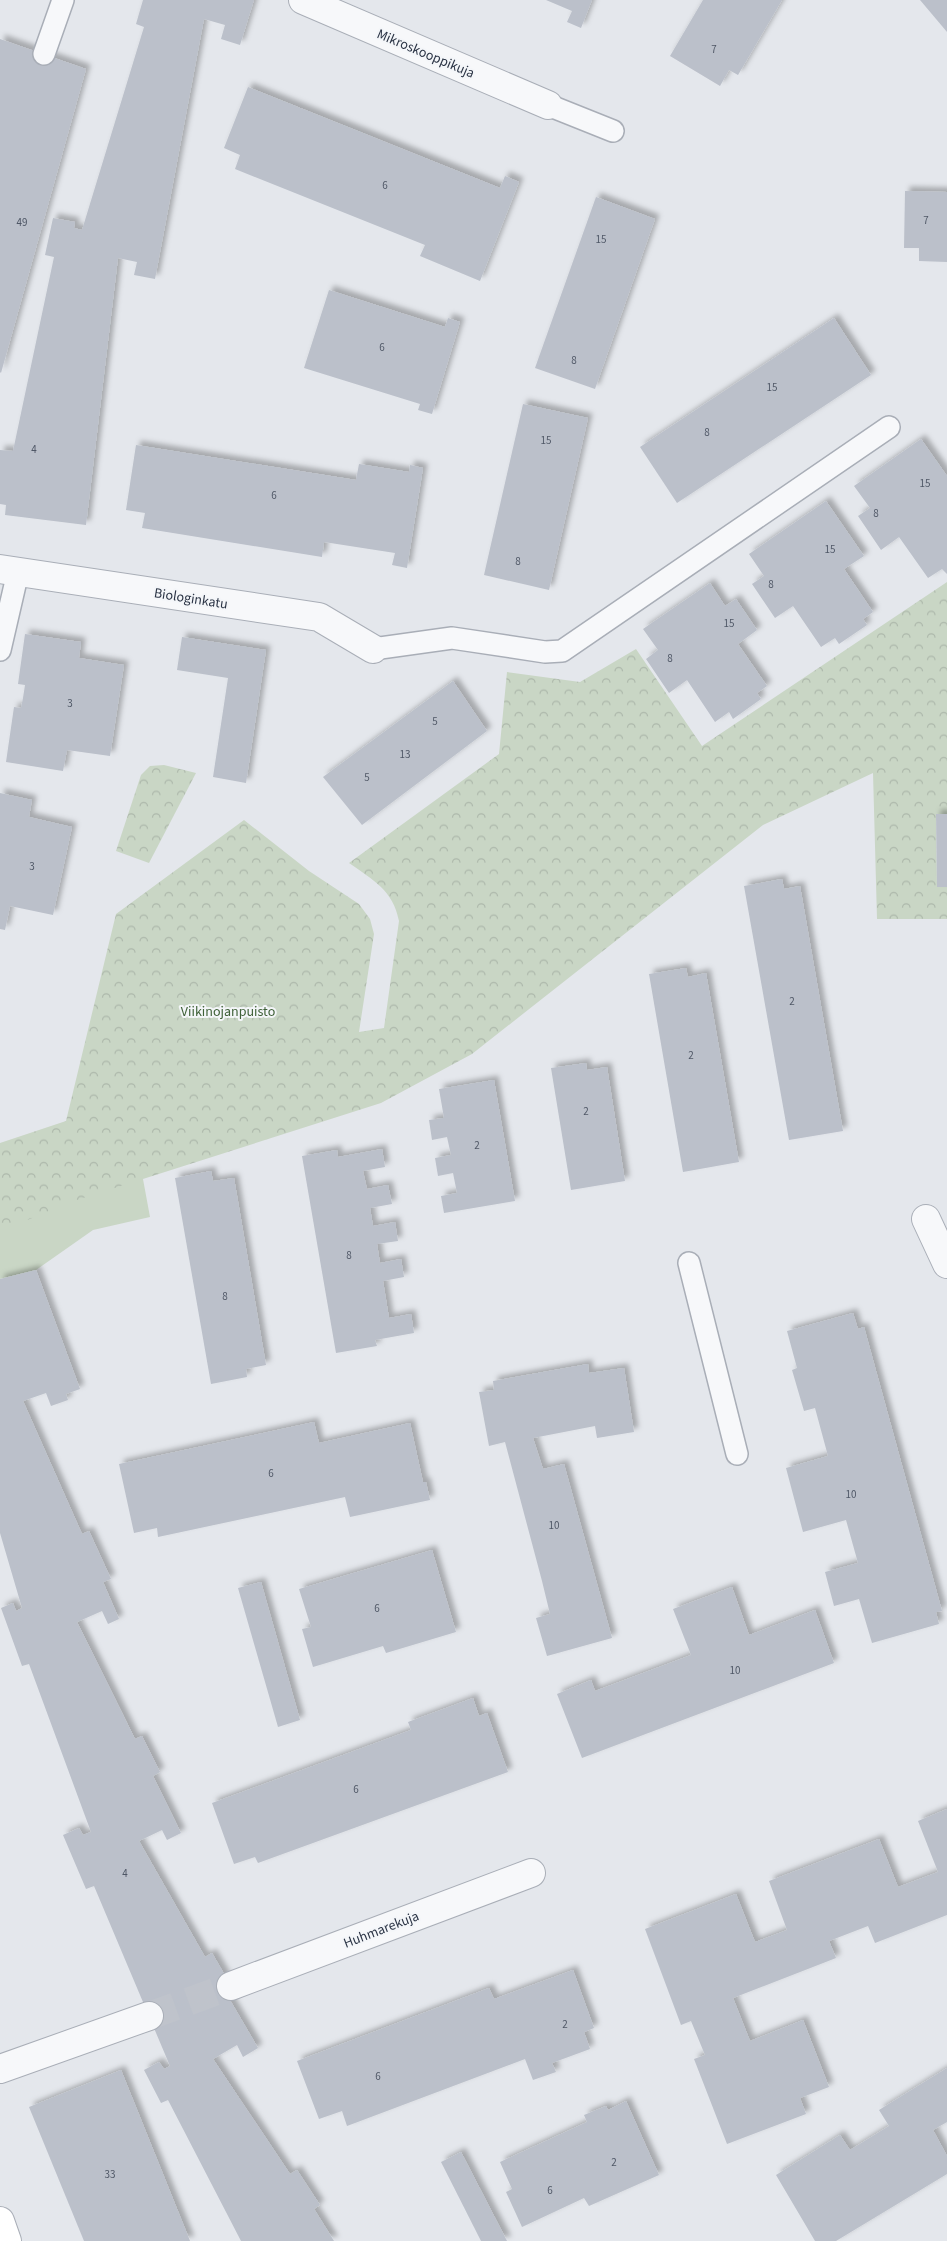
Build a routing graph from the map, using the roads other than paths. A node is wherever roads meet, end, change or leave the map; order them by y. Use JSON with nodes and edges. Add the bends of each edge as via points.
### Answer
{"nodes":[{"id":1,"x":63,"y":0,"type":"edge"},
{"id":2,"x":303,"y":0,"type":"edge"},
{"id":3,"x":44,"y":54,"type":"dead end"},
{"id":4,"x":548,"y":105,"type":"joint"},
{"id":5,"x":613,"y":131,"type":"dead end"},
{"id":6,"x":889,"y":427,"type":"dead end"},
{"id":7,"x":9,"y":570,"type":"edge"},
{"id":8,"x":373,"y":649,"type":"joint"},
{"id":9,"x":0,"y":650,"type":"edge"},
{"id":10,"x":926,"y":1219,"type":"dead end"},
{"id":11,"x":690,"y":1263,"type":"dead end"},
{"id":12,"x":947,"y":1264,"type":"edge"},
{"id":13,"x":737,"y":1454,"type":"dead end"},
{"id":14,"x":531,"y":1873,"type":"dead end"},
{"id":15,"x":231,"y":1986,"type":"tunnel mouth"},
{"id":16,"x":150,"y":2016,"type":"tunnel mouth"},
{"id":17,"x":0,"y":2069,"type":"edge"},
{"id":18,"x":0,"y":2221,"type":"edge"},
{"id":19,"x":7,"y":2241,"type":"edge"}],
"edges":[{"from":1,"to":3,"type":"lane"},
{"from":2,"to":4,"type":"street","name":"Mikroskooppikuja"},
{"from":4,"to":5,"type":"lane"},
{"from":6,"to":8,"type":"lane","via":[[562,651],[545,652],[452,638]]},
{"from":7,"to":8,"type":"street","name":"Biologinkatu","via":[[319,617]]},
{"from":7,"to":9,"type":"lane"},
{"from":10,"to":12,"type":"street"},
{"from":11,"to":13,"type":"lane"},
{"from":14,"to":15,"type":"street","name":"Huhmarekuja"},
{"from":16,"to":17,"type":"street"},
{"from":18,"to":19,"type":"street"}]}
